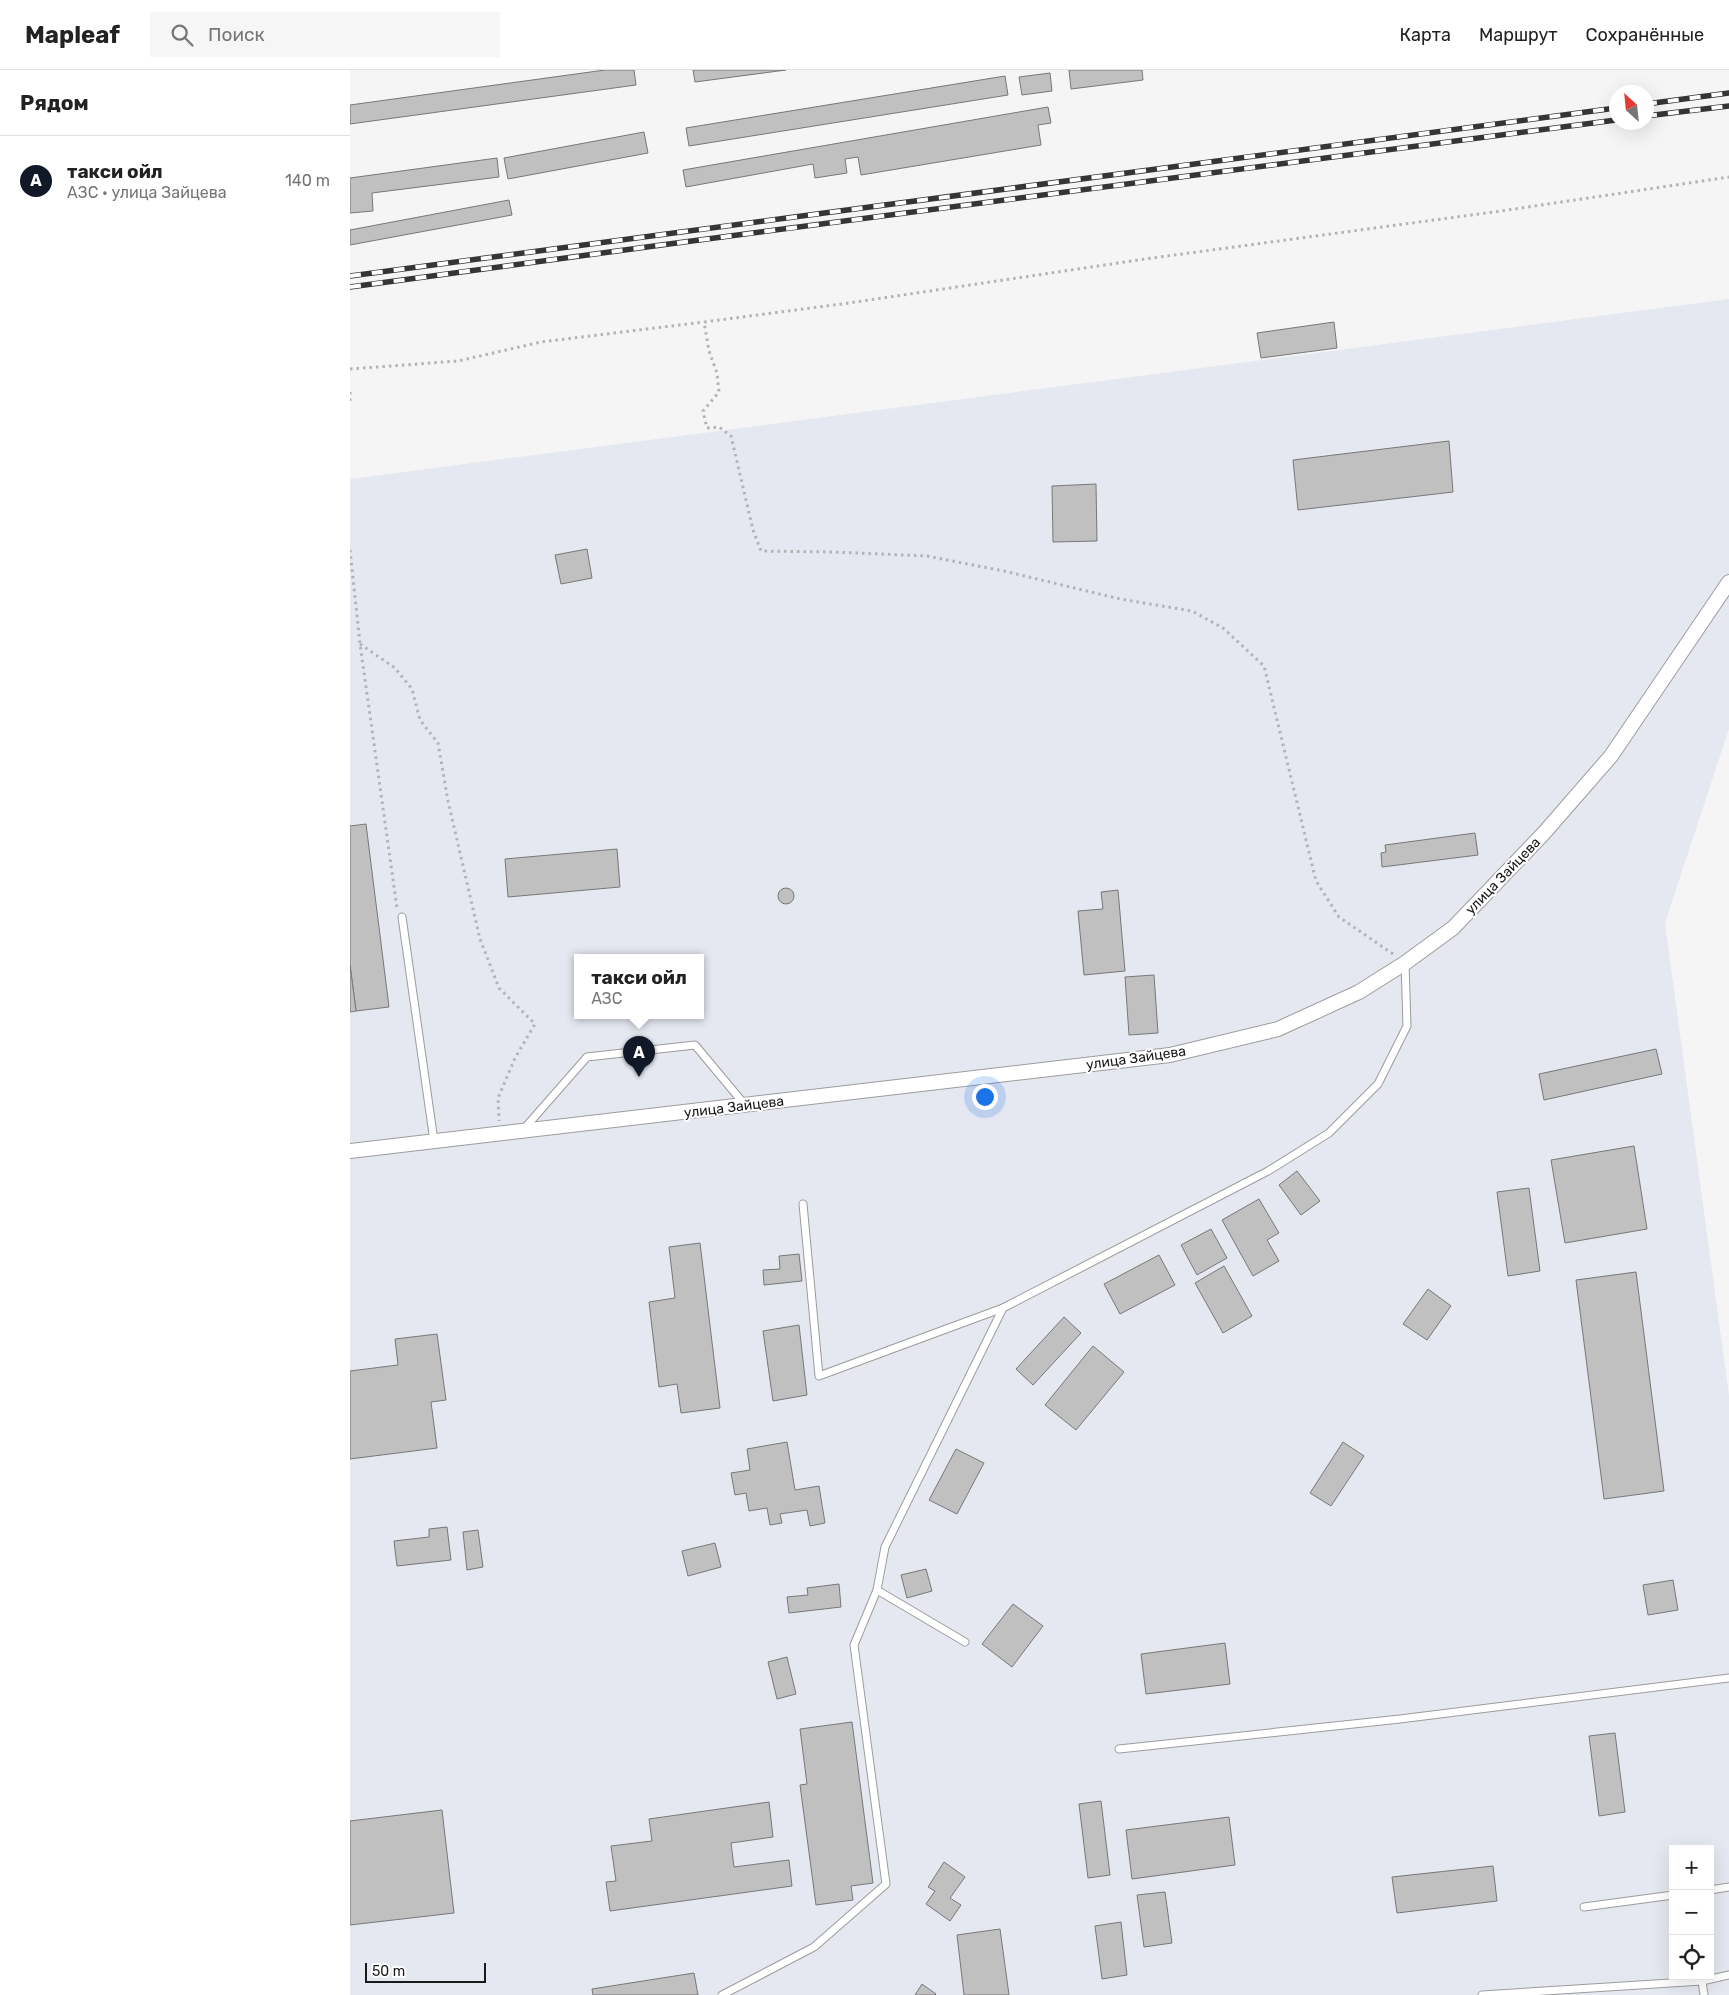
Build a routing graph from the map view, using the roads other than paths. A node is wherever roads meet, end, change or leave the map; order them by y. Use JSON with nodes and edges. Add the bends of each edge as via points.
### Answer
{"nodes":[{"id":1,"x":1729,"y":582,"type":"edge"},
{"id":2,"x":402,"y":917,"type":"road end"},
{"id":3,"x":1406,"y":963,"type":"junction"},
{"id":4,"x":745,"y":1106,"type":"junction"},
{"id":5,"x":521,"y":1132,"type":"junction"},
{"id":6,"x":434,"y":1141,"type":"junction"},
{"id":7,"x":350,"y":1151,"type":"edge"},
{"id":8,"x":803,"y":1204,"type":"dead end"},
{"id":9,"x":1003,"y":1308,"type":"junction"},
{"id":10,"x":877,"y":1590,"type":"junction"},
{"id":11,"x":965,"y":1642,"type":"dead end"},
{"id":12,"x":1729,"y":1678,"type":"edge"},
{"id":13,"x":1119,"y":1749,"type":"dead end"},
{"id":14,"x":1729,"y":1887,"type":"edge"},
{"id":15,"x":1714,"y":1889,"type":"edge"},
{"id":16,"x":1669,"y":1896,"type":"edge"},
{"id":17,"x":1584,"y":1907,"type":"dead end"},
{"id":18,"x":1729,"y":1975,"type":"edge"},
{"id":19,"x":1714,"y":1978,"type":"edge"},
{"id":20,"x":1702,"y":1980,"type":"joint"},
{"id":21,"x":722,"y":1995,"type":"edge"},
{"id":22,"x":1482,"y":1995,"type":"edge"},
{"id":23,"x":1704,"y":1995,"type":"edge"}],
"edges":[{"from":1,"to":3,"type":"street","name":"улица Зайцева","via":[[1610,756],[1544,834],[1453,928]]},
{"from":2,"to":6,"type":"lane"},
{"from":3,"to":4,"type":"street","name":"улица Зайцева","via":[[1359,992],[1278,1029],[1170,1055]]},
{"from":3,"to":9,"type":"lane","via":[[1406,1026],[1378,1084],[1329,1133],[1268,1171]]},
{"from":4,"to":5,"type":"street","name":"улица Зайцева"},
{"from":4,"to":5,"type":"lane","via":[[695,1045],[587,1057]]},
{"from":5,"to":6,"type":"street","name":"улица Зайцева"},
{"from":6,"to":7,"type":"street","name":"улица Зайцева"},
{"from":8,"to":9,"type":"lane","via":[[819,1376]]},
{"from":9,"to":10,"type":"lane","via":[[885,1547]]},
{"from":10,"to":11,"type":"lane"},
{"from":10,"to":21,"type":"lane","via":[[854,1645],[886,1884],[814,1947]]},
{"from":12,"to":13,"type":"lane","via":[[1390,1720]]},
{"from":14,"to":15,"type":"lane"},
{"from":16,"to":17,"type":"lane"},
{"from":18,"to":19,"type":"lane"},
{"from":20,"to":22,"type":"lane"},
{"from":20,"to":23,"type":"lane"}]}
